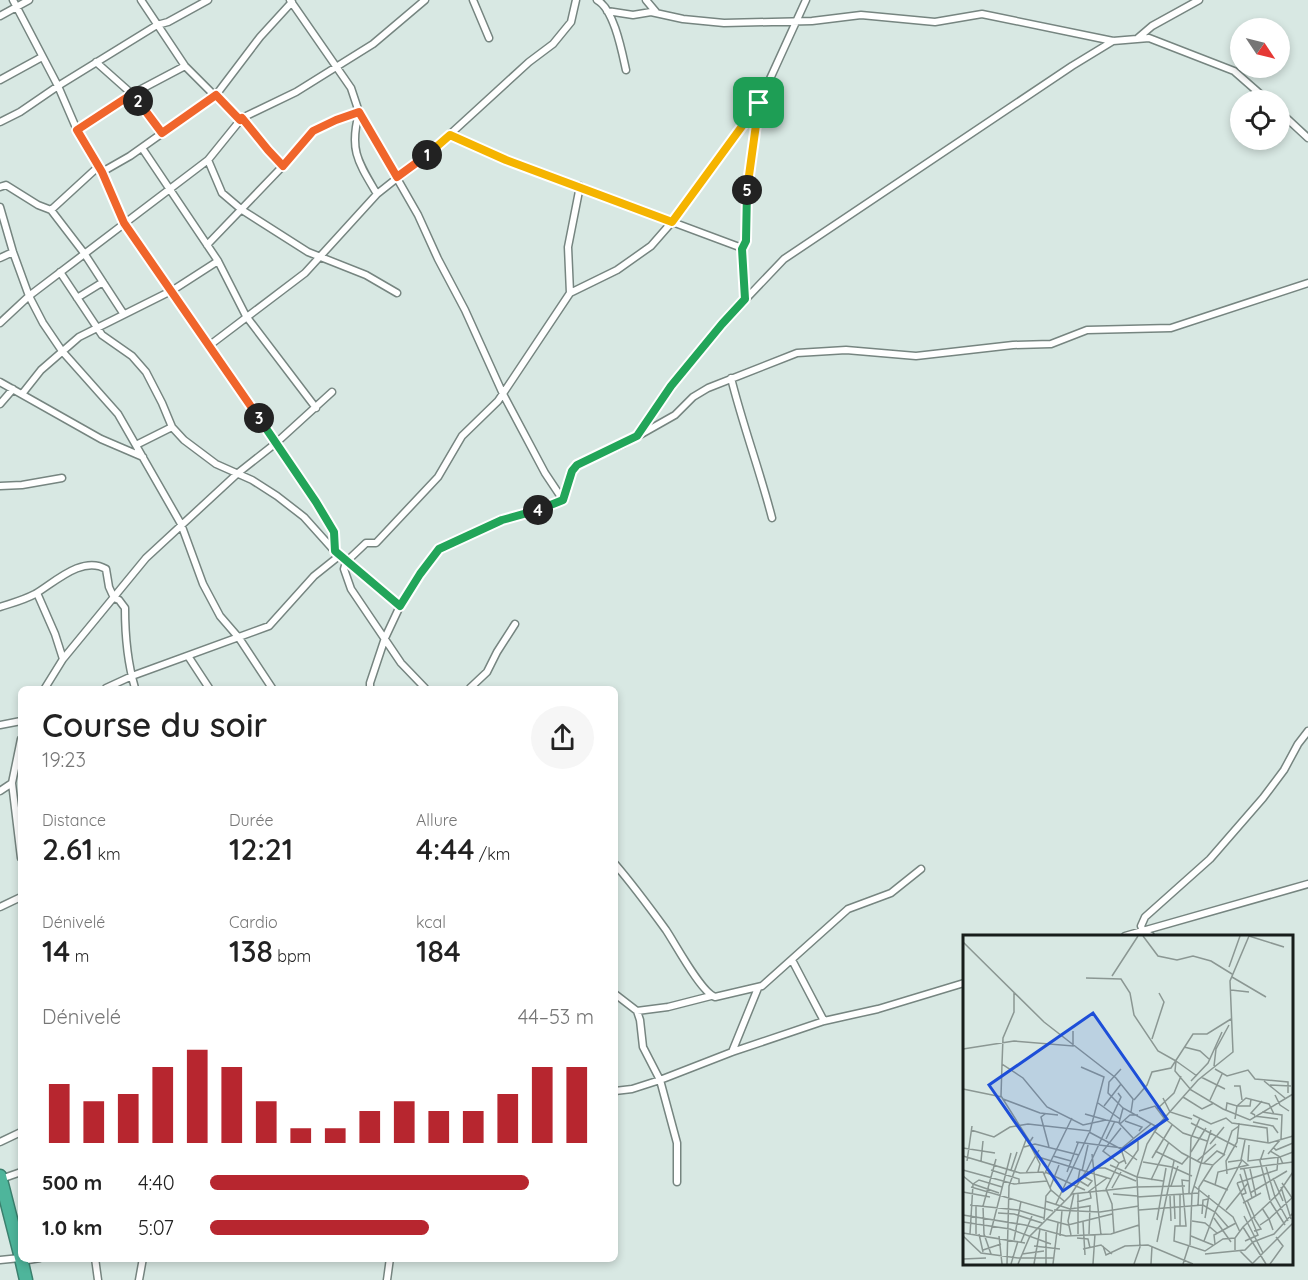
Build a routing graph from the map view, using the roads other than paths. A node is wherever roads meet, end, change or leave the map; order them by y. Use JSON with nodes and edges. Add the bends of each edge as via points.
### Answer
{"nodes":[{"id":1,"x":29,"y":0,"type":"edge"},
{"id":2,"x":141,"y":0,"type":"edge"},
{"id":3,"x":208,"y":0,"type":"edge"},
{"id":4,"x":424,"y":0,"type":"edge"},
{"id":5,"x":473,"y":0,"type":"edge"},
{"id":6,"x":576,"y":0,"type":"edge"},
{"id":7,"x":597,"y":0,"type":"edge"},
{"id":8,"x":646,"y":0,"type":"edge"},
{"id":9,"x":806,"y":0,"type":"edge"},
{"id":10,"x":1199,"y":0,"type":"edge"},
{"id":11,"x":291,"y":1,"type":"edge"},
{"id":12,"x":15,"y":3,"type":"edge"},
{"id":13,"x":607,"y":11,"type":"junction"},
{"id":14,"x":656,"y":13,"type":"junction"},
{"id":15,"x":0,"y":16,"type":"edge"},
{"id":16,"x":796,"y":22,"type":"junction"},
{"id":17,"x":157,"y":25,"type":"junction"},
{"id":18,"x":489,"y":38,"type":"dead end"},
{"id":19,"x":1138,"y":39,"type":"junction"},
{"id":20,"x":1113,"y":41,"type":"junction"},
{"id":21,"x":42,"y":57,"type":"junction"},
{"id":22,"x":96,"y":62,"type":"junction"},
{"id":23,"x":184,"y":66,"type":"junction"},
{"id":24,"x":336,"y":66,"type":"junction"},
{"id":25,"x":626,"y":70,"type":"dead end"},
{"id":26,"x":0,"y":80,"type":"edge"},
{"id":27,"x":58,"y":86,"type":"junction"},
{"id":28,"x":1256,"y":90,"type":"edge"},
{"id":29,"x":132,"y":94,"type":"junction"},
{"id":30,"x":216,"y":95,"type":"junction"},
{"id":31,"x":759,"y":103,"type":"junction"},
{"id":32,"x":359,"y":112,"type":"junction"},
{"id":33,"x":241,"y":119,"type":"junction"},
{"id":34,"x":1290,"y":121,"type":"edge"},
{"id":35,"x":0,"y":122,"type":"edge"},
{"id":36,"x":77,"y":130,"type":"junction"},
{"id":37,"x":162,"y":133,"type":"junction"},
{"id":38,"x":450,"y":135,"type":"junction"},
{"id":39,"x":1308,"y":138,"type":"edge"},
{"id":40,"x":142,"y":148,"type":"junction"},
{"id":41,"x":208,"y":159,"type":"junction"},
{"id":42,"x":283,"y":166,"type":"junction"},
{"id":43,"x":100,"y":169,"type":"junction"},
{"id":44,"x":397,"y":177,"type":"junction"},
{"id":45,"x":580,"y":186,"type":"junction"},
{"id":46,"x":0,"y":187,"type":"edge"},
{"id":47,"x":169,"y":188,"type":"junction"},
{"id":48,"x":377,"y":194,"type":"junction"},
{"id":49,"x":0,"y":207,"type":"edge"},
{"id":50,"x":51,"y":210,"type":"junction"},
{"id":51,"x":242,"y":210,"type":"junction"},
{"id":52,"x":672,"y":222,"type":"junction"},
{"id":53,"x":124,"y":223,"type":"junction"},
{"id":54,"x":207,"y":245,"type":"junction"},
{"id":55,"x":742,"y":249,"type":"junction"},
{"id":56,"x":13,"y":252,"type":"junction"},
{"id":57,"x":84,"y":253,"type":"junction"},
{"id":58,"x":0,"y":258,"type":"edge"},
{"id":59,"x":320,"y":258,"type":"junction"},
{"id":60,"x":218,"y":261,"type":"junction"},
{"id":61,"x":60,"y":272,"type":"junction"},
{"id":62,"x":103,"y":282,"type":"junction"},
{"id":63,"x":1308,"y":283,"type":"edge"},
{"id":64,"x":172,"y":290,"type":"junction"},
{"id":65,"x":397,"y":293,"type":"dead end"},
{"id":66,"x":570,"y":293,"type":"junction"},
{"id":67,"x":29,"y":296,"type":"junction"},
{"id":68,"x":77,"y":298,"type":"junction"},
{"id":69,"x":745,"y":299,"type":"junction"},
{"id":70,"x":123,"y":313,"type":"junction"},
{"id":71,"x":246,"y":316,"type":"junction"},
{"id":72,"x":0,"y":323,"type":"edge"},
{"id":73,"x":97,"y":327,"type":"junction"},
{"id":74,"x":210,"y":345,"type":"junction"},
{"id":75,"x":62,"y":351,"type":"junction"},
{"id":76,"x":731,"y":378,"type":"junction"},
{"id":77,"x":0,"y":382,"type":"edge"},
{"id":78,"x":13,"y":389,"type":"junction"},
{"id":79,"x":332,"y":392,"type":"dead end"},
{"id":80,"x":22,"y":394,"type":"junction"},
{"id":81,"x":503,"y":394,"type":"junction"},
{"id":82,"x":0,"y":404,"type":"edge"},
{"id":83,"x":316,"y":408,"type":"junction"},
{"id":84,"x":172,"y":427,"type":"junction"},
{"id":85,"x":637,"y":436,"type":"junction"},
{"id":86,"x":276,"y":443,"type":"junction"},
{"id":87,"x":136,"y":445,"type":"junction"},
{"id":88,"x":143,"y":457,"type":"junction"},
{"id":89,"x":238,"y":472,"type":"junction"},
{"id":90,"x":62,"y":478,"type":"dead end"},
{"id":91,"x":0,"y":486,"type":"edge"},
{"id":92,"x":563,"y":500,"type":"junction"},
{"id":93,"x":772,"y":518,"type":"dead end"},
{"id":94,"x":181,"y":524,"type":"junction"},
{"id":95,"x":337,"y":553,"type":"junction"},
{"id":96,"x":346,"y":562,"type":"junction"},
{"id":97,"x":37,"y":592,"type":"junction"},
{"id":98,"x":114,"y":598,"type":"junction"},
{"id":99,"x":400,"y":606,"type":"junction"},
{"id":100,"x":0,"y":607,"type":"edge"},
{"id":101,"x":515,"y":624,"type":"dead end"},
{"id":102,"x":239,"y":638,"type":"junction"},
{"id":103,"x":385,"y":638,"type":"junction"},
{"id":104,"x":188,"y":656,"type":"junction"},
{"id":105,"x":63,"y":660,"type":"junction"},
{"id":106,"x":132,"y":676,"type":"junction"},
{"id":107,"x":46,"y":686,"type":"edge"},
{"id":108,"x":110,"y":686,"type":"edge"},
{"id":109,"x":134,"y":686,"type":"edge"},
{"id":110,"x":208,"y":686,"type":"edge"},
{"id":111,"x":271,"y":686,"type":"edge"},
{"id":112,"x":370,"y":686,"type":"edge"},
{"id":113,"x":423,"y":686,"type":"edge"},
{"id":114,"x":472,"y":686,"type":"edge"},
{"id":115,"x":18,"y":722,"type":"edge"},
{"id":116,"x":13,"y":724,"type":"junction"},
{"id":117,"x":0,"y":725,"type":"edge"},
{"id":118,"x":0,"y":730,"type":"edge"},
{"id":119,"x":1308,"y":731,"type":"edge"},
{"id":120,"x":18,"y":754,"type":"edge"},
{"id":121,"x":12,"y":783,"type":"junction"},
{"id":122,"x":0,"y":791,"type":"edge"},
{"id":123,"x":18,"y":833,"type":"edge"},
{"id":124,"x":618,"y":868,"type":"edge"},
{"id":125,"x":921,"y":869,"type":"dead end"},
{"id":126,"x":1308,"y":884,"type":"edge"},
{"id":127,"x":18,"y":898,"type":"edge"},
{"id":128,"x":0,"y":907,"type":"edge"},
{"id":129,"x":1143,"y":932,"type":"junction"},
{"id":130,"x":1130,"y":935,"type":"edge"},
{"id":131,"x":1149,"y":935,"type":"edge"},
{"id":132,"x":792,"y":960,"type":"junction"},
{"id":133,"x":963,"y":983,"type":"edge"},
{"id":134,"x":758,"y":988,"type":"junction"},
{"id":135,"x":618,"y":996,"type":"edge"},
{"id":136,"x":711,"y":996,"type":"junction"},
{"id":137,"x":637,"y":1011,"type":"junction"},
{"id":138,"x":824,"y":1021,"type":"junction"},
{"id":139,"x":732,"y":1052,"type":"junction"},
{"id":140,"x":660,"y":1080,"type":"junction"},
{"id":141,"x":618,"y":1091,"type":"edge"},
{"id":142,"x":18,"y":1133,"type":"edge"},
{"id":143,"x":0,"y":1142,"type":"edge"},
{"id":144,"x":18,"y":1174,"type":"edge"},
{"id":145,"x":677,"y":1182,"type":"dead end"},
{"id":146,"x":2,"y":1185,"type":"edge"},
{"id":147,"x":18,"y":1247,"type":"edge"},
{"id":148,"x":18,"y":1259,"type":"edge"},
{"id":149,"x":0,"y":1260,"type":"edge"},
{"id":150,"x":22,"y":1262,"type":"edge"},
{"id":151,"x":97,"y":1262,"type":"edge"},
{"id":152,"x":142,"y":1262,"type":"edge"},
{"id":153,"x":389,"y":1262,"type":"edge"},
{"id":154,"x":26,"y":1280,"type":"edge"},
{"id":155,"x":99,"y":1280,"type":"edge"},
{"id":156,"x":139,"y":1280,"type":"edge"},
{"id":157,"x":387,"y":1280,"type":"edge"}],
"edges":[{"from":1,"to":12,"type":"street"},
{"from":2,"to":17,"type":"street"},
{"from":3,"to":17,"type":"street"},
{"from":4,"to":24,"type":"street","via":[[373,44]]},
{"from":5,"to":18,"type":"street"},
{"from":6,"to":38,"type":"street","via":[[571,22],[553,45]]},
{"from":7,"to":13,"type":"street"},
{"from":8,"to":14,"type":"street"},
{"from":9,"to":16,"type":"street"},
{"from":10,"to":19,"type":"street"},
{"from":11,"to":24,"type":"street"},
{"from":11,"to":30,"type":"street"},
{"from":12,"to":15,"type":"street"},
{"from":12,"to":21,"type":"street"},
{"from":13,"to":14,"type":"street"},
{"from":13,"to":25,"type":"street"},
{"from":14,"to":16,"type":"street","via":[[724,23]]},
{"from":16,"to":20,"type":"street","via":[[861,15],[935,22],[982,14]]},
{"from":16,"to":31,"type":"street"},
{"from":17,"to":22,"type":"street"},
{"from":17,"to":23,"type":"street"},
{"from":19,"to":20,"type":"street"},
{"from":19,"to":28,"type":"street","via":[[1149,38],[1234,71]]},
{"from":20,"to":69,"type":"street","via":[[784,259]]},
{"from":21,"to":26,"type":"street"},
{"from":21,"to":27,"type":"street"},
{"from":22,"to":27,"type":"street"},
{"from":22,"to":29,"type":"street"},
{"from":23,"to":29,"type":"street"},
{"from":23,"to":30,"type":"street"},
{"from":24,"to":32,"type":"street","via":[[351,88]]},
{"from":24,"to":33,"type":"street","via":[[296,92]]},
{"from":27,"to":35,"type":"street"},
{"from":27,"to":36,"type":"street"},
{"from":29,"to":36,"type":"street"},
{"from":29,"to":37,"type":"street"},
{"from":30,"to":33,"type":"street"},
{"from":30,"to":37,"type":"street"},
{"from":31,"to":52,"type":"street"},
{"from":31,"to":55,"type":"street","via":[[746,196],[746,241]]},
{"from":32,"to":42,"type":"street","via":[[313,131]]},
{"from":32,"to":44,"type":"street"},
{"from":32,"to":48,"type":"street","via":[[354,131],[356,151]]},
{"from":33,"to":41,"type":"street"},
{"from":33,"to":42,"type":"street"},
{"from":34,"to":39,"type":"street"},
{"from":36,"to":43,"type":"street"},
{"from":37,"to":40,"type":"street"},
{"from":38,"to":44,"type":"street"},
{"from":38,"to":45,"type":"street"},
{"from":40,"to":43,"type":"street"},
{"from":40,"to":47,"type":"street"},
{"from":41,"to":47,"type":"street"},
{"from":41,"to":51,"type":"street","via":[[222,193]]},
{"from":42,"to":51,"type":"street"},
{"from":43,"to":50,"type":"street"},
{"from":43,"to":53,"type":"street"},
{"from":44,"to":48,"type":"street"},
{"from":44,"to":81,"type":"street"},
{"from":45,"to":52,"type":"street"},
{"from":45,"to":66,"type":"street","via":[[568,247]]},
{"from":46,"to":50,"type":"street","via":[[6,185]]},
{"from":47,"to":53,"type":"street"},
{"from":47,"to":54,"type":"street"},
{"from":48,"to":59,"type":"street"},
{"from":49,"to":56,"type":"street"},
{"from":50,"to":57,"type":"street"},
{"from":51,"to":54,"type":"street"},
{"from":51,"to":59,"type":"street"},
{"from":52,"to":55,"type":"street"},
{"from":52,"to":66,"type":"street","via":[[651,246],[617,270]]},
{"from":53,"to":57,"type":"street"},
{"from":53,"to":64,"type":"street"},
{"from":54,"to":60,"type":"street"},
{"from":55,"to":69,"type":"street"},
{"from":56,"to":58,"type":"street"},
{"from":56,"to":67,"type":"street"},
{"from":57,"to":61,"type":"street"},
{"from":57,"to":62,"type":"street"},
{"from":59,"to":65,"type":"street","via":[[366,275]]},
{"from":59,"to":71,"type":"street"},
{"from":60,"to":64,"type":"street"},
{"from":60,"to":71,"type":"street"},
{"from":61,"to":67,"type":"street"},
{"from":61,"to":68,"type":"street"},
{"from":62,"to":68,"type":"street"},
{"from":62,"to":70,"type":"street"},
{"from":63,"to":76,"type":"street","via":[[1173,328],[1087,330],[1054,344],[916,356],[803,351]]},
{"from":64,"to":70,"type":"street"},
{"from":64,"to":74,"type":"street"},
{"from":66,"to":81,"type":"street"},
{"from":67,"to":72,"type":"street"},
{"from":67,"to":75,"type":"street"},
{"from":68,"to":73,"type":"street"},
{"from":69,"to":85,"type":"street","via":[[671,386]]},
{"from":70,"to":73,"type":"street"},
{"from":71,"to":74,"type":"street"},
{"from":71,"to":83,"type":"street"},
{"from":73,"to":75,"type":"street"},
{"from":73,"to":84,"type":"street","via":[[146,372]]},
{"from":74,"to":86,"type":"street"},
{"from":75,"to":80,"type":"street"},
{"from":75,"to":87,"type":"street","via":[[118,414]]},
{"from":76,"to":85,"type":"street","via":[[693,397],[675,415]]},
{"from":76,"to":93,"type":"street"},
{"from":77,"to":78,"type":"street"},
{"from":78,"to":80,"type":"street"},
{"from":78,"to":82,"type":"street"},
{"from":79,"to":83,"type":"street"},
{"from":80,"to":88,"type":"street","via":[[101,439]]},
{"from":81,"to":92,"type":"street"},
{"from":81,"to":96,"type":"street","via":[[462,436],[438,477],[419,498],[376,543],[366,543]]},
{"from":83,"to":86,"type":"street"},
{"from":84,"to":87,"type":"street"},
{"from":84,"to":89,"type":"street","via":[[198,452]]},
{"from":85,"to":92,"type":"street","via":[[574,467]]},
{"from":86,"to":89,"type":"street"},
{"from":86,"to":95,"type":"street","via":[[334,532]]},
{"from":87,"to":88,"type":"street"},
{"from":88,"to":94,"type":"street"},
{"from":89,"to":94,"type":"street"},
{"from":89,"to":95,"type":"street","via":[[301,515]]},
{"from":90,"to":91,"type":"street"},
{"from":92,"to":99,"type":"street","via":[[502,520],[439,549]]},
{"from":94,"to":98,"type":"street","via":[[146,558]]},
{"from":94,"to":102,"type":"street","via":[[203,584],[220,616]]},
{"from":95,"to":96,"type":"street"},
{"from":95,"to":102,"type":"street","via":[[273,623]]},
{"from":96,"to":99,"type":"street"},
{"from":96,"to":103,"type":"street","via":[[344,569],[351,589]]},
{"from":97,"to":98,"type":"street","via":[[59,576],[94,565],[107,571]]},
{"from":97,"to":100,"type":"street"},
{"from":97,"to":105,"type":"street"},
{"from":98,"to":105,"type":"street"},
{"from":98,"to":106,"type":"street","via":[[125,608],[125,641]]},
{"from":99,"to":103,"type":"street"},
{"from":101,"to":114,"type":"street","via":[[487,672]]},
{"from":102,"to":104,"type":"street"},
{"from":102,"to":111,"type":"street"},
{"from":103,"to":112,"type":"street"},
{"from":103,"to":113,"type":"street","via":[[401,663]]},
{"from":104,"to":106,"type":"street"},
{"from":104,"to":110,"type":"street"},
{"from":105,"to":107,"type":"street"},
{"from":106,"to":108,"type":"street"},
{"from":106,"to":109,"type":"street"},
{"from":115,"to":116,"type":"street"},
{"from":116,"to":117,"type":"street"},
{"from":116,"to":118,"type":"street"},
{"from":119,"to":129,"type":"street","via":[[1263,798],[1203,866],[1151,910],[1142,922]]},
{"from":120,"to":121,"type":"street"},
{"from":121,"to":122,"type":"street"},
{"from":121,"to":123,"type":"street"},
{"from":124,"to":136,"type":"street"},
{"from":125,"to":132,"type":"street","via":[[891,892],[848,909]]},
{"from":126,"to":129,"type":"street"},
{"from":127,"to":128,"type":"street"},
{"from":129,"to":130,"type":"street"},
{"from":129,"to":131,"type":"street"},
{"from":132,"to":134,"type":"street"},
{"from":132,"to":138,"type":"street"},
{"from":133,"to":138,"type":"street"},
{"from":134,"to":136,"type":"street"},
{"from":134,"to":139,"type":"street"},
{"from":135,"to":137,"type":"street"},
{"from":136,"to":137,"type":"street"},
{"from":137,"to":140,"type":"street","via":[[643,1047]]},
{"from":138,"to":139,"type":"street"},
{"from":139,"to":140,"type":"street"},
{"from":140,"to":141,"type":"street"},
{"from":140,"to":145,"type":"street","via":[[678,1147]]},
{"from":142,"to":143,"type":"street"},
{"from":144,"to":146,"type":"street"},
{"from":146,"to":147,"type":"highway"},
{"from":148,"to":149,"type":"street"},
{"from":150,"to":154,"type":"highway"},
{"from":151,"to":155,"type":"street"},
{"from":152,"to":156,"type":"street"},
{"from":153,"to":157,"type":"street"}]}
